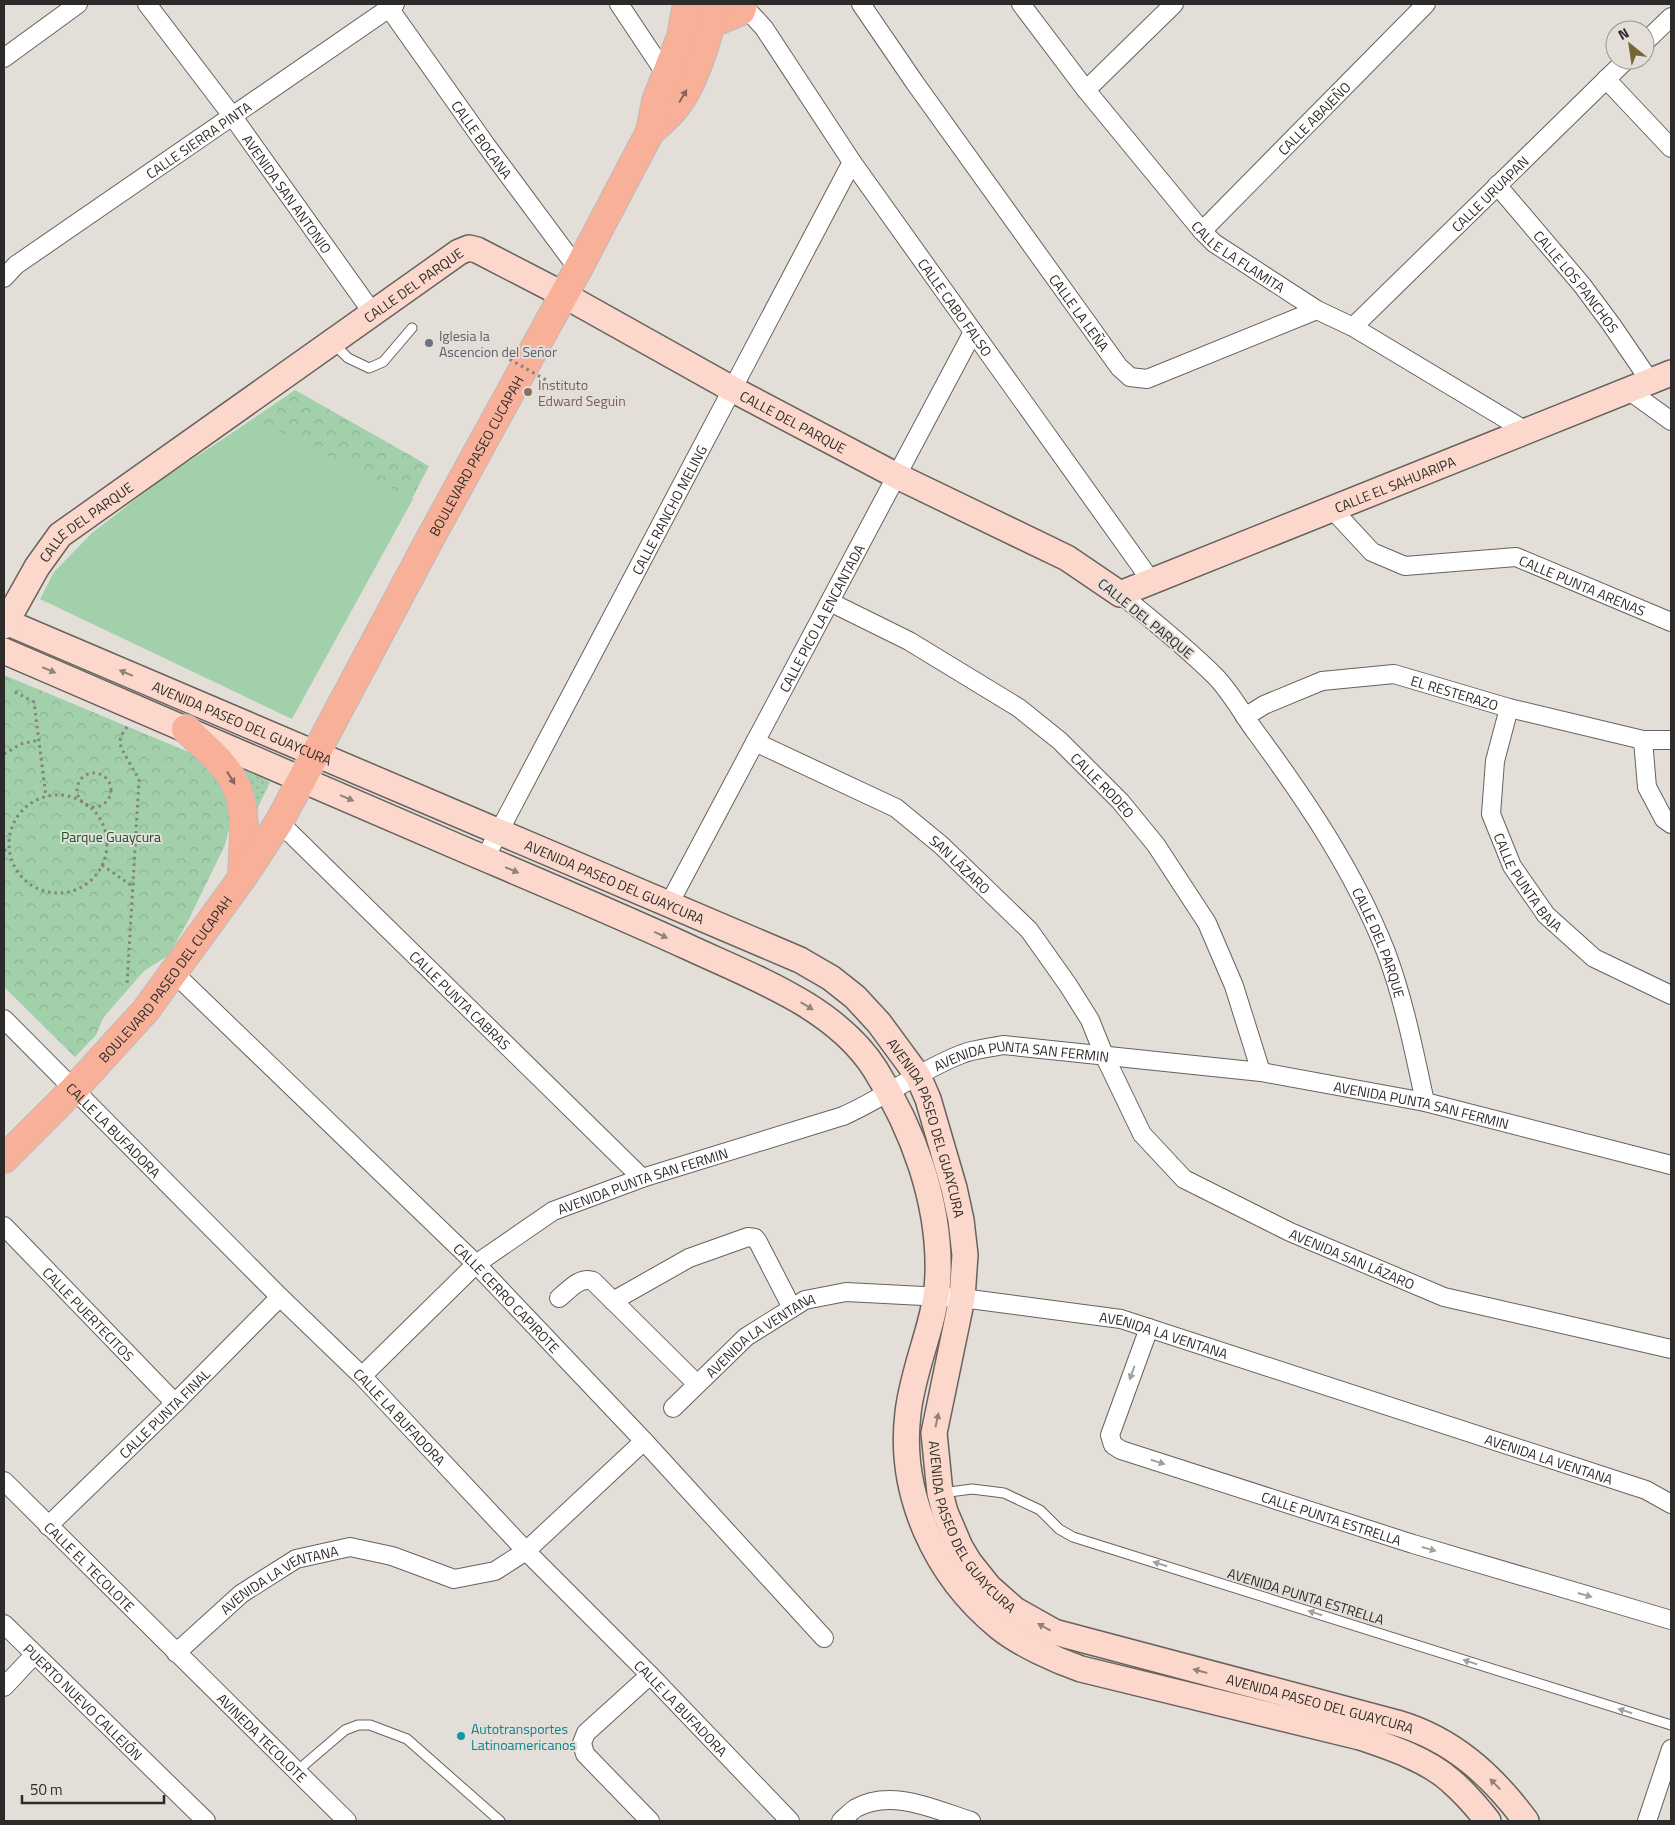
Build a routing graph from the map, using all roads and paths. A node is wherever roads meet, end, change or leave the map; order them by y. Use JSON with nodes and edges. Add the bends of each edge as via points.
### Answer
{"nodes":[{"id":1,"x":78,"y":4,"type":"edge"},
{"id":2,"x":147,"y":4,"type":"edge"},
{"id":3,"x":619,"y":4,"type":"edge"},
{"id":4,"x":687,"y":4,"type":"edge"},
{"id":5,"x":861,"y":4,"type":"edge"},
{"id":6,"x":1021,"y":4,"type":"edge"},
{"id":7,"x":1174,"y":4,"type":"edge"},
{"id":8,"x":1426,"y":4,"type":"edge"},
{"id":9,"x":1667,"y":4,"type":"edge"},
{"id":10,"x":392,"y":6,"type":"edge"},
{"id":11,"x":742,"y":7,"type":"edge"},
{"id":12,"x":1671,"y":7,"type":"edge"},
{"id":13,"x":713,"y":14,"type":"edge"},
{"id":14,"x":1671,"y":17,"type":"edge"},
{"id":15,"x":1655,"y":32,"type":"edge"},
{"id":16,"x":4,"y":58,"type":"edge"},
{"id":17,"x":1615,"y":70,"type":"edge"},
{"id":18,"x":667,"y":76,"type":"junction"},
{"id":19,"x":1606,"y":79,"type":"junction"},
{"id":20,"x":1086,"y":90,"type":"junction"},
{"id":21,"x":233,"y":116,"type":"junction"},
{"id":22,"x":650,"y":132,"type":"junction"},
{"id":23,"x":1671,"y":148,"type":"edge"},
{"id":24,"x":852,"y":162,"type":"junction"},
{"id":25,"x":1497,"y":185,"type":"junction"},
{"id":26,"x":1202,"y":231,"type":"junction"},
{"id":27,"x":578,"y":270,"type":"junction"},
{"id":28,"x":4,"y":278,"type":"edge"},
{"id":29,"x":564,"y":295,"type":"junction"},
{"id":30,"x":1317,"y":310,"type":"junction"},
{"id":31,"x":372,"y":312,"type":"junction"},
{"id":32,"x":1353,"y":327,"type":"junction"},
{"id":33,"x":412,"y":328,"type":"dead end"},
{"id":34,"x":974,"y":332,"type":"junction"},
{"id":35,"x":330,"y":342,"type":"junction"},
{"id":36,"x":504,"y":356,"type":"dead end"},
{"id":37,"x":546,"y":380,"type":"dead end"},
{"id":38,"x":1650,"y":381,"type":"edge"},
{"id":39,"x":732,"y":389,"type":"junction"},
{"id":40,"x":1671,"y":421,"type":"edge"},
{"id":41,"x":1526,"y":431,"type":"junction"},
{"id":42,"x":897,"y":476,"type":"junction"},
{"id":43,"x":1332,"y":509,"type":"junction"},
{"id":44,"x":1152,"y":582,"type":"junction"},
{"id":45,"x":1120,"y":594,"type":"junction"},
{"id":46,"x":830,"y":602,"type":"junction"},
{"id":47,"x":1671,"y":622,"type":"edge"},
{"id":48,"x":5,"y":623,"type":"edge"},
{"id":49,"x":4,"y":651,"type":"edge"},
{"id":50,"x":15,"y":692,"type":"dead end"},
{"id":51,"x":136,"y":708,"type":"junction"},
{"id":52,"x":1510,"y":708,"type":"junction"},
{"id":53,"x":1245,"y":717,"type":"junction"},
{"id":54,"x":186,"y":729,"type":"junction"},
{"id":55,"x":39,"y":740,"type":"junction"},
{"id":56,"x":1643,"y":740,"type":"junction"},
{"id":57,"x":1671,"y":740,"type":"edge"},
{"id":58,"x":755,"y":742,"type":"junction"},
{"id":59,"x":316,"y":753,"type":"junction"},
{"id":60,"x":4,"y":754,"type":"edge"},
{"id":61,"x":302,"y":779,"type":"junction"},
{"id":62,"x":46,"y":797,"type":"junction"},
{"id":63,"x":86,"y":805,"type":"junction"},
{"id":64,"x":279,"y":822,"type":"junction"},
{"id":65,"x":1671,"y":824,"type":"edge"},
{"id":66,"x":500,"y":831,"type":"junction"},
{"id":67,"x":135,"y":837,"type":"junction"},
{"id":68,"x":106,"y":841,"type":"junction"},
{"id":69,"x":4,"y":850,"type":"edge"},
{"id":70,"x":9,"y":851,"type":"junction"},
{"id":71,"x":485,"y":858,"type":"junction"},
{"id":72,"x":102,"y":865,"type":"junction"},
{"id":73,"x":242,"y":878,"type":"junction"},
{"id":74,"x":132,"y":886,"type":"junction"},
{"id":75,"x":669,"y":904,"type":"junction"},
{"id":76,"x":174,"y":974,"type":"junction"},
{"id":77,"x":127,"y":984,"type":"dead end"},
{"id":78,"x":1671,"y":995,"type":"edge"},
{"id":79,"x":4,"y":1019,"type":"edge"},
{"id":80,"x":1104,"y":1055,"type":"junction"},
{"id":81,"x":1261,"y":1072,"type":"junction"},
{"id":82,"x":918,"y":1076,"type":"junction"},
{"id":83,"x":74,"y":1089,"type":"junction"},
{"id":84,"x":889,"y":1092,"type":"junction"},
{"id":85,"x":1426,"y":1102,"type":"junction"},
{"id":86,"x":4,"y":1159,"type":"edge"},
{"id":87,"x":1671,"y":1165,"type":"edge"},
{"id":88,"x":642,"y":1178,"type":"junction"},
{"id":89,"x":4,"y":1226,"type":"edge"},
{"id":90,"x":476,"y":1264,"type":"junction"},
{"id":91,"x":280,"y":1297,"type":"junction"},
{"id":92,"x":559,"y":1298,"type":"dead end"},
{"id":93,"x":935,"y":1298,"type":"junction"},
{"id":94,"x":962,"y":1298,"type":"junction"},
{"id":95,"x":612,"y":1301,"type":"junction"},
{"id":96,"x":792,"y":1308,"type":"junction"},
{"id":97,"x":1149,"y":1328,"type":"junction"},
{"id":98,"x":1671,"y":1349,"type":"edge"},
{"id":99,"x":362,"y":1376,"type":"junction"},
{"id":100,"x":697,"y":1384,"type":"junction"},
{"id":101,"x":175,"y":1403,"type":"junction"},
{"id":102,"x":673,"y":1408,"type":"dead end"},
{"id":103,"x":644,"y":1441,"type":"junction"},
{"id":104,"x":4,"y":1482,"type":"edge"},
{"id":105,"x":940,"y":1493,"type":"junction"},
{"id":106,"x":1671,"y":1504,"type":"edge"},
{"id":107,"x":48,"y":1526,"type":"junction"},
{"id":108,"x":526,"y":1551,"type":"junction"},
{"id":109,"x":1671,"y":1620,"type":"edge"},
{"id":110,"x":4,"y":1624,"type":"edge"},
{"id":111,"x":824,"y":1638,"type":"dead end"},
{"id":112,"x":176,"y":1653,"type":"junction"},
{"id":113,"x":34,"y":1655,"type":"junction"},
{"id":114,"x":650,"y":1675,"type":"junction"},
{"id":115,"x":4,"y":1686,"type":"edge"},
{"id":116,"x":1671,"y":1725,"type":"edge"},
{"id":117,"x":1671,"y":1749,"type":"edge"},
{"id":118,"x":297,"y":1772,"type":"junction"},
{"id":119,"x":206,"y":1821,"type":"edge"},
{"id":120,"x":347,"y":1821,"type":"edge"},
{"id":121,"x":500,"y":1821,"type":"edge"},
{"id":122,"x":650,"y":1821,"type":"edge"},
{"id":123,"x":790,"y":1821,"type":"edge"},
{"id":124,"x":842,"y":1821,"type":"edge"},
{"id":125,"x":971,"y":1821,"type":"edge"},
{"id":126,"x":1488,"y":1821,"type":"edge"},
{"id":127,"x":1526,"y":1821,"type":"edge"},
{"id":128,"x":1648,"y":1821,"type":"edge"}],
"edges":[{"from":1,"to":16,"type":"street"},
{"from":2,"to":21,"type":"street","name":"AVENIDA SAN ANTONIO"},
{"from":3,"to":18,"type":"street"},
{"from":4,"to":18,"type":"main road","via":[[681,37]]},
{"from":5,"to":30,"type":"street","name":"CALLE LA LEÑA","via":[[1130,377],[1147,379]]},
{"from":6,"to":20,"type":"street","name":"CALLE LA FLAMITA"},
{"from":7,"to":20,"type":"street"},
{"from":8,"to":26,"type":"street","name":"CALLE ABAJEÑO"},
{"from":9,"to":12,"type":"street"},
{"from":10,"to":21,"type":"street","name":"CALLE SIERRA PINTA"},
{"from":10,"to":27,"type":"street","name":"CALLE BOCANA","via":[[486,145]]},
{"from":11,"to":13,"type":"main road"},
{"from":11,"to":24,"type":"street","name":"CALLE CABO FALSO","via":[[764,28]]},
{"from":22,"to":13,"type":"main road","one_way":true,"via":[[684,95]]},
{"from":14,"to":15,"type":"street"},
{"from":17,"to":19,"type":"street","name":"CALLE URUAPAN"},
{"from":18,"to":22,"type":"main road","via":[[656,101]]},
{"from":19,"to":23,"type":"street"},
{"from":19,"to":25,"type":"street","name":"CALLE URUAPAN"},
{"from":20,"to":26,"type":"street","name":"CALLE LA FLAMITA"},
{"from":21,"to":28,"type":"street","name":"CALLE SIERRA PINTA","via":[[16,265]]},
{"from":21,"to":31,"type":"street","name":"AVENIDA SAN ANTONIO"},
{"from":22,"to":27,"type":"main road","name":"BOULEVARD PASEO CUCAPAH"},
{"from":24,"to":34,"type":"street","name":"CALLE CABO FALSO"},
{"from":24,"to":39,"type":"street","name":"CALLE RANCHO MELING"},
{"from":25,"to":32,"type":"street","name":"CALLE URUAPAN"},
{"from":25,"to":38,"type":"street","name":"CALLE LOS PANCHOS","via":[[1582,285]]},
{"from":26,"to":30,"type":"street","name":"CALLE LA FLAMITA","via":[[1214,243]]},
{"from":27,"to":29,"type":"main road","name":"BOULEVARD PASEO CUCAPAH"},
{"from":29,"to":31,"type":"main road","name":"CALLE DEL PARQUE","via":[[469,248],[458,252]]},
{"from":29,"to":39,"type":"main road","name":"CALLE DEL PARQUE"},
{"from":29,"to":59,"type":"main road","name":"BOULEVARD PASEO CUCAPAH"},
{"from":30,"to":32,"type":"street","name":"CALLE LA FLAMITA"},
{"from":31,"to":35,"type":"main road","name":"CALLE DEL PARQUE"},
{"from":32,"to":41,"type":"street","name":"CALLE LA FLAMITA"},
{"from":33,"to":35,"type":"lane","via":[[383,362],[369,368],[348,358]]},
{"from":34,"to":42,"type":"street","name":"CALLE PICO LA ENCANTADA"},
{"from":34,"to":44,"type":"street","name":"CALLE CABO FALSO"},
{"from":35,"to":48,"type":"main road","name":"CALLE DEL PARQUE","via":[[60,535]]},
{"from":36,"to":37,"type":"path","bridge":true},
{"from":38,"to":40,"type":"street"},
{"from":38,"to":41,"type":"main road","name":"CALLE EL SAHUARIPA"},
{"from":39,"to":42,"type":"main road","name":"CALLE DEL PARQUE"},
{"from":39,"to":66,"type":"street","name":"CALLE RANCHO MELING"},
{"from":41,"to":43,"type":"main road","name":"CALLE EL SAHUARIPA"},
{"from":42,"to":45,"type":"main road","name":"CALLE DEL PARQUE","via":[[1067,558]]},
{"from":42,"to":46,"type":"street","name":"CALLE PICO LA ENCANTADA"},
{"from":43,"to":44,"type":"main road","name":"CALLE EL SAHUARIPA"},
{"from":43,"to":47,"type":"street","name":"CALLE PUNTA ARENAS","via":[[1372,552],[1406,566],[1516,557]]},
{"from":44,"to":45,"type":"main road","name":"CALLE EL SAHUARIPA"},
{"from":45,"to":53,"type":"street","name":"CALLE DEL PARQUE","via":[[1216,677]]},
{"from":46,"to":58,"type":"street","name":"CALLE PICO LA ENCANTADA"},
{"from":46,"to":81,"type":"street","name":"CALLE RODEO","via":[[909,641],[1019,708],[1060,741],[1120,801],[1156,845],[1207,923],[1234,986]]},
{"from":59,"to":48,"type":"main road","name":"AVENIDA PASEO DEL GUAYCURA","one_way":true},
{"from":49,"to":51,"type":"main road","name":"AVENIDA PASEO DEL GUAYCURA","one_way":true},
{"from":50,"to":55,"type":"path","via":[[34,702]]},
{"from":51,"to":54,"type":"main road","name":"AVENIDA PASEO DEL GUAYCURA"},
{"from":51,"to":67,"type":"path","via":[[120,740],[139,780]]},
{"from":52,"to":53,"type":"street","name":"EL RESTERAZO","via":[[1394,674],[1322,681],[1264,705]]},
{"from":52,"to":56,"type":"street","name":"EL RESTERAZO"},
{"from":52,"to":78,"type":"street","name":"CALLE PUNTA BAJA","via":[[1494,761],[1491,814],[1512,866],[1546,915],[1594,958]]},
{"from":53,"to":85,"type":"street","name":"CALLE DEL PARQUE","via":[[1296,786],[1362,896],[1386,953],[1406,1016]]},
{"from":54,"to":61,"type":"main road","name":"AVENIDA PASEO DEL GUAYCURA"},
{"from":54,"to":73,"type":"main road","one_way":true,"via":[[226,770],[237,788],[242,806]]},
{"from":55,"to":60,"type":"path","via":[[22,744]]},
{"from":55,"to":62,"type":"path"},
{"from":56,"to":57,"type":"street","name":"EL RESTERAZO"},
{"from":56,"to":65,"type":"street","via":[[1647,787],[1664,819]]},
{"from":58,"to":75,"type":"street","name":"CALLE PICO LA ENCANTADA"},
{"from":58,"to":80,"type":"street","name":"SAN LÁZARO","via":[[896,808],[941,845],[1029,930],[1090,1020]]},
{"from":59,"to":61,"type":"main road","name":"BOULEVARD PASEO CUCAPAH"},
{"from":59,"to":66,"type":"main road","name":"AVENIDA PASEO DEL GUAYCURA"},
{"from":61,"to":64,"type":"main road","name":"BOULEVARD PASEO DEL CUCAPAH"},
{"from":61,"to":71,"type":"main road","name":"AVENIDA PASEO DEL GUAYCURA","one_way":true},
{"from":62,"to":63,"type":"path","via":[[71,797]]},
{"from":62,"to":70,"type":"path","via":[[24,809],[14,821]]},
{"from":63,"to":63,"type":"path","via":[[79,797],[79,782],[91,773],[102,775],[109,784],[110,795],[97,806]]},
{"from":63,"to":68,"type":"path","via":[[99,816],[106,831]]},
{"from":64,"to":73,"type":"main road","name":"BOULEVARD PASEO DEL CUCAPAH"},
{"from":64,"to":88,"type":"street","name":"CALLE PUNTA CABRAS"},
{"from":66,"to":71,"type":"street","name":"CALLE RANCHO MELING"},
{"from":66,"to":75,"type":"main road","name":"AVENIDA PASEO DEL GUAYCURA"},
{"from":67,"to":68,"type":"path"},
{"from":67,"to":74,"type":"path"},
{"from":68,"to":72,"type":"path"},
{"from":69,"to":70,"type":"path"},
{"from":70,"to":72,"type":"path","via":[[23,878],[35,888],[50,892],[80,888]]},
{"from":71,"to":84,"type":"main road","name":"AVENIDA PASEO DEL GUAYCURA","one_way":true,"via":[[629,920],[791,996],[849,1036]]},
{"from":72,"to":74,"type":"path"},
{"from":73,"to":76,"type":"main road","name":"BOULEVARD PASEO DEL CUCAPAH"},
{"from":74,"to":77,"type":"path"},
{"from":75,"to":82,"type":"main road","name":"AVENIDA PASEO DEL GUAYCURA","via":[[800,960],[831,978],[855,997],[879,1023]]},
{"from":76,"to":83,"type":"main road","name":"BOULEVARD PASEO DEL CUCAPAH"},
{"from":76,"to":90,"type":"street","name":"CALLE CERRO CAPIROTE"},
{"from":79,"to":83,"type":"street","name":"CALLE LA BUFADORA"},
{"from":80,"to":81,"type":"street","name":"AVENIDA PUNTA SAN FERMIN"},
{"from":80,"to":82,"type":"street","name":"AVENIDA PUNTA SAN FERMIN","via":[[1003,1046],[963,1053]]},
{"from":80,"to":98,"type":"street","name":"AVENIDA SAN LÁZARO","via":[[1142,1134],[1184,1179],[1290,1232],[1444,1297]]},
{"from":81,"to":85,"type":"street","name":"AVENIDA PUNTA SAN FERMIN"},
{"from":82,"to":84,"type":"street","name":"AVENIDA PUNTA SAN FERMIN"},
{"from":82,"to":94,"type":"main road","name":"AVENIDA PASEO DEL GUAYCURA","via":[[934,1115],[961,1220],[965,1255]]},
{"from":83,"to":86,"type":"main road","name":"BOULEVARD PASEO DEL CUCAPAH"},
{"from":83,"to":91,"type":"street","name":"CALLE LA BUFADORA"},
{"from":84,"to":88,"type":"street","name":"AVENIDA PUNTA SAN FERMIN","via":[[843,1116]]},
{"from":84,"to":93,"type":"main road","name":"AVENIDA PASEO DEL GUAYCURA","via":[[911,1134],[929,1196],[938,1274]]},
{"from":85,"to":87,"type":"street","name":"AVENIDA PUNTA SAN FERMIN"},
{"from":88,"to":90,"type":"street","name":"AVENIDA PUNTA SAN FERMIN","via":[[553,1211]]},
{"from":89,"to":101,"type":"street","name":"CALLE PUERTECITOS"},
{"from":90,"to":99,"type":"street","name":"AVENIDA PUNTA SAN FERMIN"},
{"from":90,"to":103,"type":"street","name":"CALLE CERRO CAPIROTE"},
{"from":91,"to":99,"type":"street","name":"CALLE LA BUFADORA"},
{"from":91,"to":101,"type":"street","name":"CALLE PUNTA FINAL"},
{"from":92,"to":95,"type":"street","via":[[581,1280],[587,1279]]},
{"from":93,"to":94,"type":"street","name":"AVENIDA LA VENTANA"},
{"from":93,"to":96,"type":"street","name":"AVENIDA LA VENTANA","via":[[846,1292],[805,1300]]},
{"from":93,"to":126,"type":"main road","name":"AVENIDA PASEO DEL GUAYCURA","via":[[908,1410],[908,1468],[926,1534],[952,1578],[982,1612],[1001,1629],[1055,1659],[1081,1668],[1395,1748],[1450,1780]]},
{"from":94,"to":97,"type":"street","name":"AVENIDA LA VENTANA","via":[[1121,1319]]},
{"from":105,"to":94,"type":"main road","name":"AVENIDA PASEO DEL GUAYCURA","one_way":true,"via":[[934,1433]]},
{"from":95,"to":96,"type":"street","via":[[689,1258],[748,1237],[758,1242]]},
{"from":95,"to":100,"type":"street"},
{"from":96,"to":100,"type":"street","name":"AVENIDA LA VENTANA","via":[[746,1337]]},
{"from":97,"to":106,"type":"street","name":"AVENIDA LA VENTANA","via":[[1646,1490]]},
{"from":97,"to":109,"type":"street","name":"CALLE PUNTA ESTRELLA","one_way":true,"via":[[1110,1435],[1113,1445],[1413,1544]]},
{"from":99,"to":108,"type":"street","name":"CALLE LA BUFADORA"},
{"from":100,"to":102,"type":"street","name":"AVENIDA LA VENTANA"},
{"from":101,"to":107,"type":"street","name":"CALLE PUNTA FINAL"},
{"from":103,"to":108,"type":"street","name":"AVENIDA LA VENTANA"},
{"from":103,"to":111,"type":"street","name":"CALLE CERRO CAPIROTE"},
{"from":104,"to":107,"type":"street","name":"CALLE EL TECOLOTE"},
{"from":116,"to":105,"type":"lane","name":"AVENIDA PUNTA ESTRELLA","one_way":true,"via":[[1073,1537],[1059,1529],[1040,1510],[1004,1493],[972,1489]]},
{"from":127,"to":105,"type":"main road","name":"AVENIDA PASEO DEL GUAYCURA","one_way":true,"via":[[1494,1782],[1469,1760],[1436,1737],[1413,1727],[1046,1628],[1015,1610],[989,1587],[969,1562],[945,1512]]},
{"from":107,"to":112,"type":"street","name":"CALLE EL TECOLOTE"},
{"from":108,"to":112,"type":"street","name":"AVENIDA LA VENTANA","via":[[495,1571],[454,1579],[392,1556],[350,1547],[296,1559],[241,1594]]},
{"from":108,"to":114,"type":"street","name":"CALLE LA BUFADORA"},
{"from":110,"to":113,"type":"street","name":"PUERTO NUEVO CALLEJÓN"},
{"from":112,"to":118,"type":"street","name":"AVINEDA TECOLOTE"},
{"from":113,"to":115,"type":"street"},
{"from":113,"to":119,"type":"street","name":"PUERTO NUEVO CALLEJÓN"},
{"from":114,"to":122,"type":"street","via":[[586,1733],[582,1744],[585,1754]]},
{"from":114,"to":123,"type":"street","name":"CALLE LA BUFADORA"},
{"from":117,"to":128,"type":"street"},
{"from":118,"to":120,"type":"street","name":"AVINEDA TECOLOTE"},
{"from":118,"to":121,"type":"lane","via":[[345,1730],[370,1725],[407,1739]]},
{"from":124,"to":125,"type":"street","via":[[855,1808],[876,1801],[902,1800]]}]}
